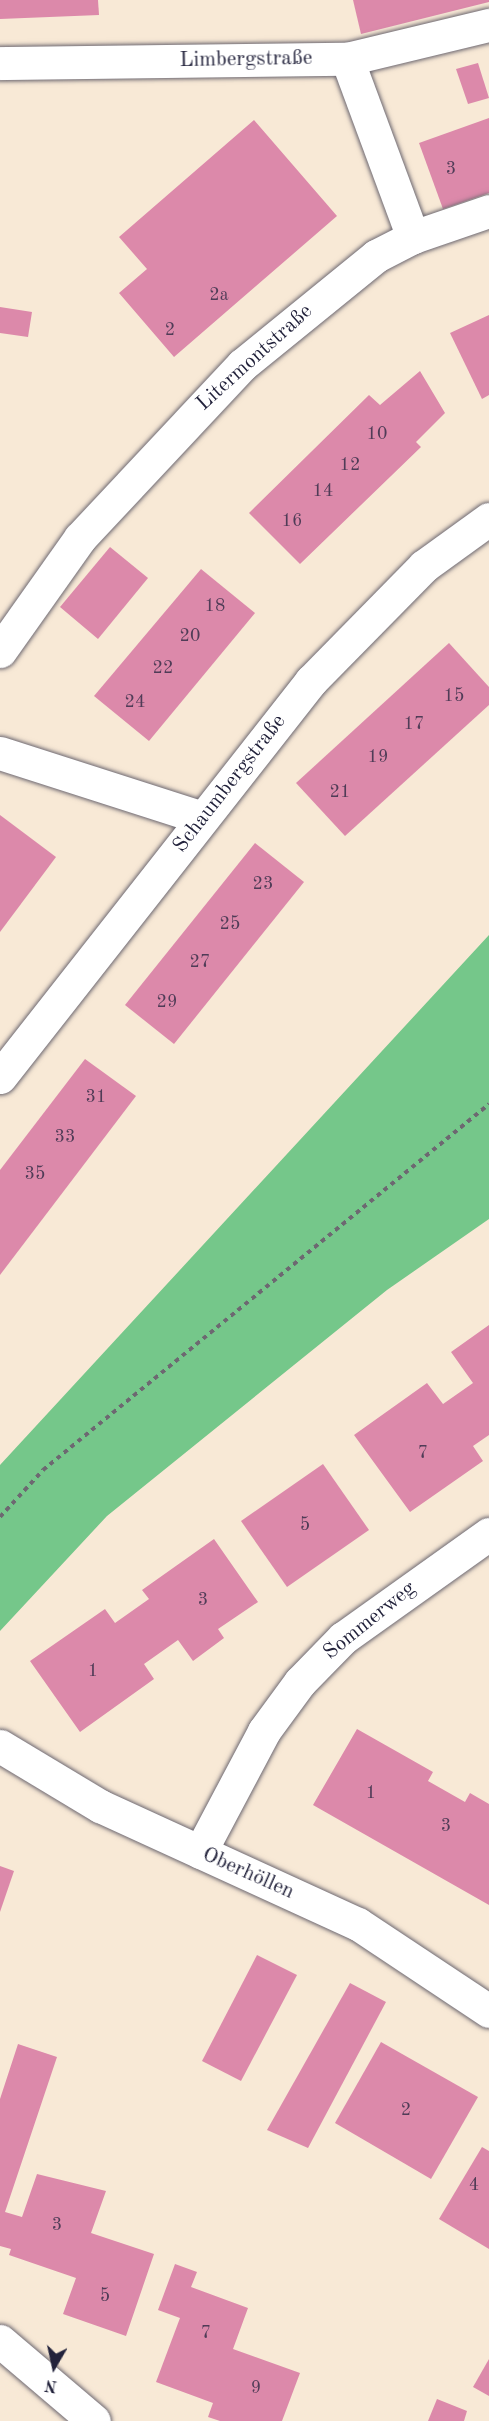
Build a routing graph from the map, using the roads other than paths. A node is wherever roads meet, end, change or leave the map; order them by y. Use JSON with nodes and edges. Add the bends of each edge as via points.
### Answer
{"nodes":[{"id":1,"x":489,"y":25,"type":"edge"},
{"id":2,"x":347,"y":59,"type":"junction"},
{"id":3,"x":0,"y":63,"type":"edge"},
{"id":4,"x":489,"y":211,"type":"edge"},
{"id":5,"x":413,"y":237,"type":"junction"},
{"id":6,"x":489,"y":519,"type":"edge"},
{"id":7,"x":0,"y":651,"type":"edge"},
{"id":8,"x":0,"y":753,"type":"edge"},
{"id":9,"x":202,"y":818,"type":"junction"},
{"id":10,"x":0,"y":1077,"type":"edge"},
{"id":11,"x":489,"y":1534,"type":"edge"},
{"id":12,"x":0,"y":1746,"type":"edge"},
{"id":13,"x":200,"y":1852,"type":"junction"},
{"id":14,"x":489,"y":2011,"type":"edge"},
{"id":15,"x":0,"y":2342,"type":"edge"},
{"id":16,"x":94,"y":2421,"type":"edge"}],
"edges":[{"from":1,"to":2,"type":"street","name":"Limbergstraße"},
{"from":2,"to":3,"type":"street","name":"Limbergstraße"},
{"from":2,"to":5,"type":"street"},
{"from":4,"to":5,"type":"street"},
{"from":5,"to":7,"type":"street","name":"Litermontstraße","via":[[376,256],[242,365],[80,538]]},
{"from":6,"to":9,"type":"street","name":"Schaumbergstraße","via":[[424,566],[370,618],[311,681]]},
{"from":8,"to":9,"type":"street"},
{"from":9,"to":10,"type":"street","name":"Schaumbergstraße"},
{"from":11,"to":13,"type":"street","name":"Sommerweg","via":[[343,1638],[300,1682],[264,1731]]},
{"from":12,"to":13,"type":"street","name":"Oberhöllen","via":[[100,1806]]},
{"from":13,"to":14,"type":"street","name":"Oberhöllen","via":[[358,1924]]},
{"from":15,"to":16,"type":"street"}]}
